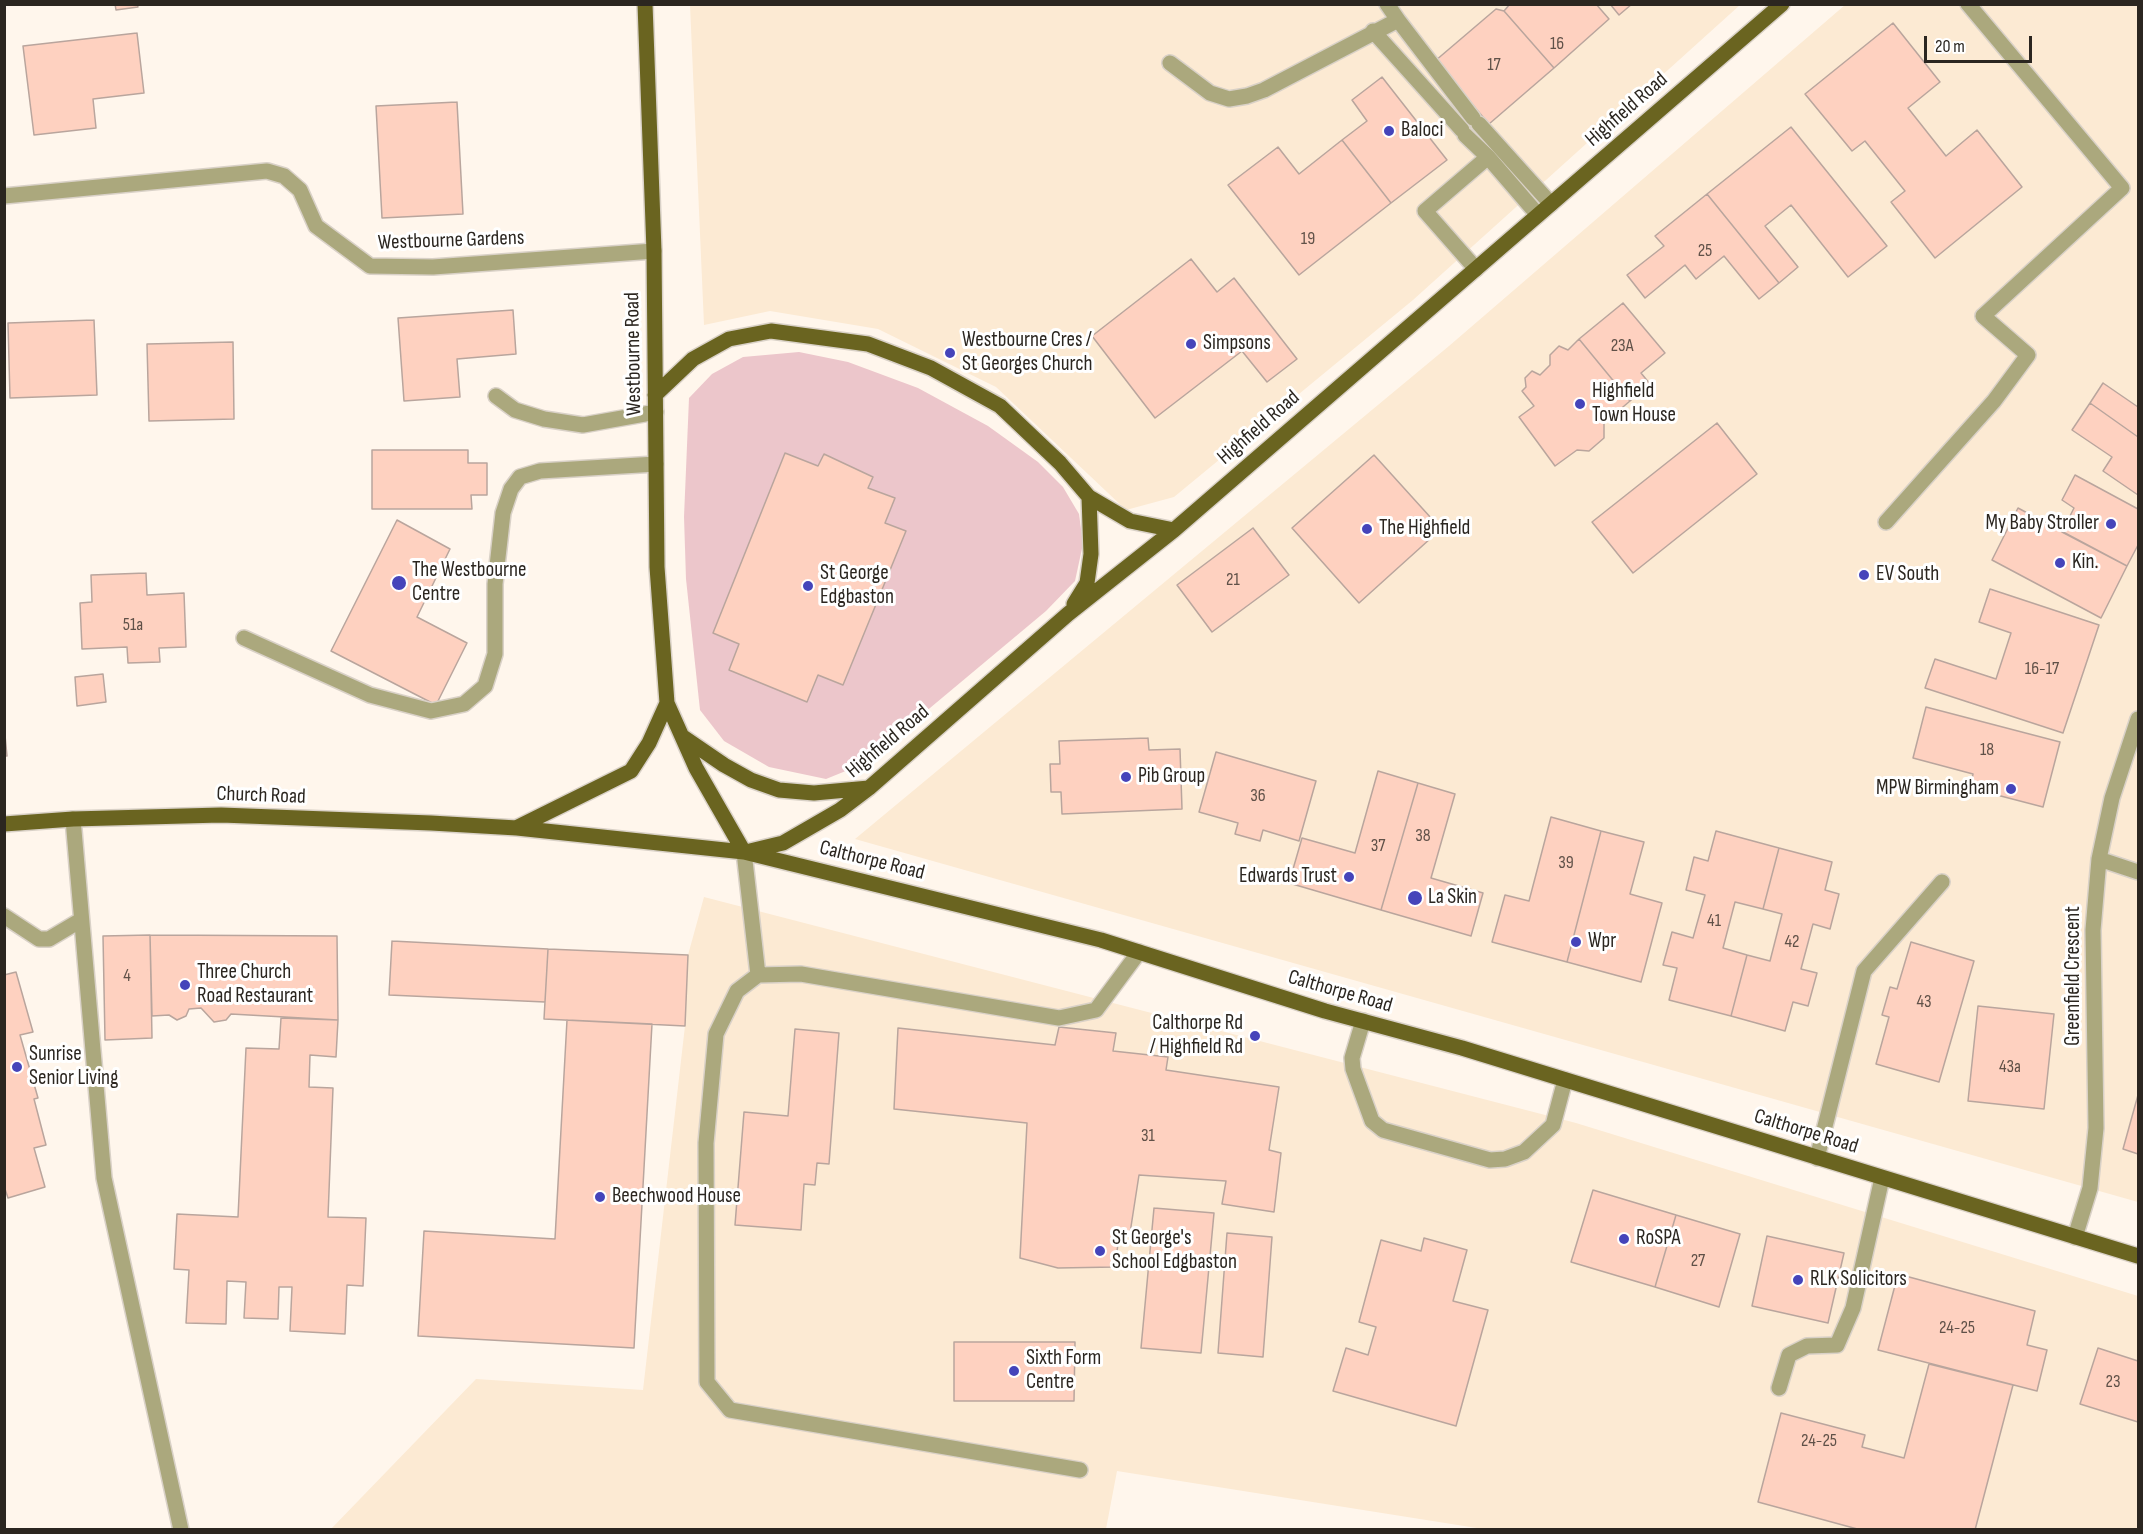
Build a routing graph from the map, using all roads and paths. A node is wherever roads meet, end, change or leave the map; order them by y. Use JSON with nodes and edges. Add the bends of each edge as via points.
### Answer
{"nodes":[{"id":1,"x":645,"y":4,"type":"edge"},
{"id":2,"x":1387,"y":4,"type":"edge"},
{"id":3,"x":1782,"y":4,"type":"edge"},
{"id":4,"x":1968,"y":4,"type":"edge"},
{"id":5,"x":1398,"y":20,"type":"junction"},
{"id":6,"x":1374,"y":31,"type":"junction"},
{"id":7,"x":1170,"y":63,"type":"dead end"},
{"id":8,"x":1488,"y":157,"type":"junction"},
{"id":9,"x":4,"y":196,"type":"edge"},
{"id":10,"x":1551,"y":204,"type":"junction"},
{"id":11,"x":1538,"y":215,"type":"junction"},
{"id":12,"x":654,"y":251,"type":"junction"},
{"id":13,"x":1476,"y":269,"type":"junction"},
{"id":14,"x":655,"y":395,"type":"junction"},
{"id":15,"x":496,"y":396,"type":"dead end"},
{"id":16,"x":656,"y":411,"type":"junction"},
{"id":17,"x":656,"y":464,"type":"junction"},
{"id":18,"x":1089,"y":497,"type":"junction"},
{"id":19,"x":1886,"y":522,"type":"dead end"},
{"id":20,"x":1173,"y":530,"type":"junction"},
{"id":21,"x":1068,"y":614,"type":"junction"},
{"id":22,"x":244,"y":638,"type":"dead end"},
{"id":23,"x":667,"y":703,"type":"junction"},
{"id":24,"x":2139,"y":719,"type":"edge"},
{"id":25,"x":683,"y":737,"type":"junction"},
{"id":26,"x":869,"y":788,"type":"junction"},
{"id":27,"x":73,"y":819,"type":"junction"},
{"id":28,"x":4,"y":824,"type":"edge"},
{"id":29,"x":517,"y":828,"type":"junction"},
{"id":30,"x":744,"y":852,"type":"junction"},
{"id":31,"x":2099,"y":859,"type":"junction"},
{"id":32,"x":2139,"y":872,"type":"edge"},
{"id":33,"x":1942,"y":882,"type":"dead end"},
{"id":34,"x":4,"y":916,"type":"edge"},
{"id":35,"x":81,"y":920,"type":"junction"},
{"id":36,"x":1140,"y":952,"type":"junction"},
{"id":37,"x":758,"y":975,"type":"junction"},
{"id":38,"x":1363,"y":1021,"type":"junction"},
{"id":39,"x":1565,"y":1080,"type":"junction"},
{"id":40,"x":1817,"y":1158,"type":"junction"},
{"id":41,"x":1882,"y":1178,"type":"junction"},
{"id":42,"x":2075,"y":1237,"type":"junction"},
{"id":43,"x":2139,"y":1256,"type":"edge"},
{"id":44,"x":1779,"y":1388,"type":"dead end"},
{"id":45,"x":1080,"y":1470,"type":"dead end"},
{"id":46,"x":181,"y":1530,"type":"edge"}],
"edges":[{"from":1,"to":12,"type":"main road","name":"Westbourne Road"},
{"from":2,"to":5,"type":"street"},
{"from":3,"to":10,"type":"main road","name":"Highfield Road"},
{"from":4,"to":19,"type":"street","via":[[2122,188],[1983,316],[2028,355],[1994,401]]},
{"from":5,"to":6,"type":"street"},
{"from":5,"to":10,"type":"street","via":[[1476,121]]},
{"from":6,"to":7,"type":"street","via":[[1264,90],[1229,99],[1210,93]]},
{"from":6,"to":8,"type":"street"},
{"from":8,"to":11,"type":"street"},
{"from":8,"to":13,"type":"street","via":[[1425,211]]},
{"from":9,"to":12,"type":"street","name":"Westbourne Gardens","via":[[267,171],[284,177],[300,190],[316,226],[370,266],[433,267]]},
{"from":10,"to":11,"type":"main road","name":"Highfield Road"},
{"from":11,"to":13,"type":"main road","name":"Highfield Road"},
{"from":12,"to":14,"type":"main road","name":"Westbourne Road"},
{"from":13,"to":20,"type":"main road","name":"Highfield Road"},
{"from":14,"to":16,"type":"main road","name":"Westbourne Road"},
{"from":14,"to":18,"type":"main road","via":[[693,359],[729,339],[771,331],[868,344],[931,368],[1000,406],[1060,463]]},
{"from":15,"to":16,"type":"street","via":[[515,410],[584,425]]},
{"from":16,"to":17,"type":"main road","name":"Westbourne Road"},
{"from":17,"to":22,"type":"street","via":[[540,471],[520,477],[515,483],[503,513],[495,584],[495,654],[485,686],[464,704],[431,711],[370,695]]},
{"from":17,"to":23,"type":"main road","name":"Westbourne Road","via":[[657,567]]},
{"from":18,"to":20,"type":"main road","via":[[1130,521]]},
{"from":18,"to":21,"type":"main road","via":[[1091,554],[1087,583]]},
{"from":20,"to":21,"type":"main road","name":"Highfield Road"},
{"from":21,"to":26,"type":"main road","name":"Highfield Road"},
{"from":23,"to":25,"type":"main road"},
{"from":23,"to":29,"type":"main road","via":[[631,771]]},
{"from":24,"to":31,"type":"street","name":"Greenfield Crescent","via":[[2112,798]]},
{"from":25,"to":26,"type":"main road","via":[[733,770],[779,790],[814,793]]},
{"from":25,"to":30,"type":"main road","via":[[713,800]]},
{"from":26,"to":30,"type":"main road","name":"Highfield Road","via":[[783,843]]},
{"from":27,"to":28,"type":"main road","name":"Church Road"},
{"from":27,"to":29,"type":"main road","name":"Church Road","via":[[221,815]]},
{"from":27,"to":35,"type":"street"},
{"from":29,"to":30,"type":"main road","name":"Calthorpe Road"},
{"from":30,"to":36,"type":"main road","name":"Calthorpe Road"},
{"from":30,"to":37,"type":"street"},
{"from":31,"to":32,"type":"street"},
{"from":31,"to":42,"type":"street","name":"Greenfield Crescent","via":[[2093,930],[2096,1128],[2090,1188]]},
{"from":33,"to":40,"type":"street","via":[[1864,971]]},
{"from":34,"to":35,"type":"street","via":[[39,939],[50,939]]},
{"from":35,"to":46,"type":"street","via":[[104,1178]]},
{"from":36,"to":37,"type":"street","via":[[1096,1010],[1059,1018],[801,974]]},
{"from":36,"to":38,"type":"main road","name":"Calthorpe Road"},
{"from":37,"to":45,"type":"street","via":[[737,990],[716,1034],[706,1143],[707,1382],[730,1410]]},
{"from":38,"to":39,"type":"main road","name":"Calthorpe Road"},
{"from":38,"to":39,"type":"street","via":[[1352,1058],[1363,1102],[1377,1126],[1404,1136],[1490,1160],[1516,1156],[1553,1125]]},
{"from":39,"to":40,"type":"main road","name":"Calthorpe Road"},
{"from":40,"to":41,"type":"main road","name":"Calthorpe Road"},
{"from":41,"to":42,"type":"main road","name":"Calthorpe Road"},
{"from":41,"to":44,"type":"street","via":[[1854,1308],[1837,1345],[1807,1346],[1789,1354]]},
{"from":42,"to":43,"type":"main road","name":"Calthorpe Road"}]}
